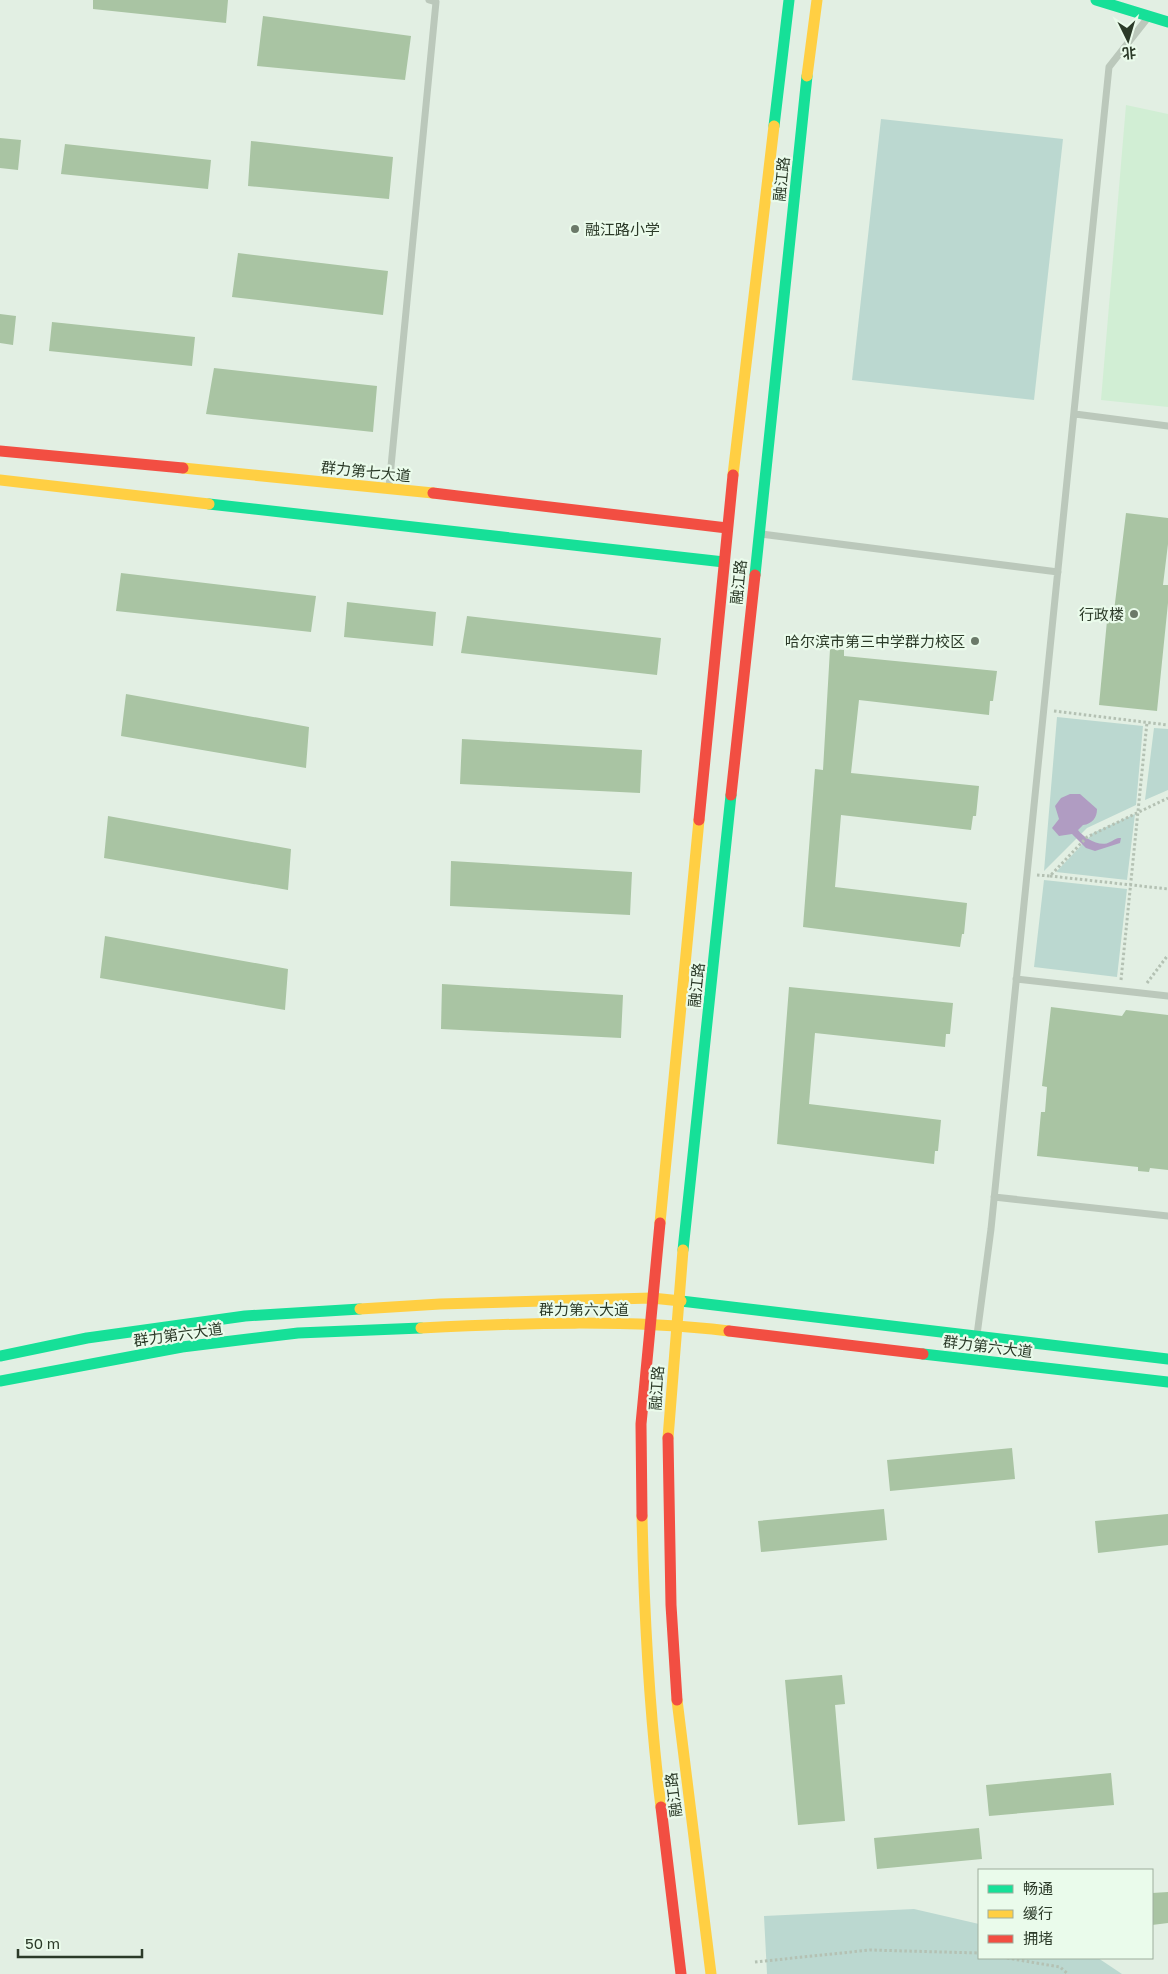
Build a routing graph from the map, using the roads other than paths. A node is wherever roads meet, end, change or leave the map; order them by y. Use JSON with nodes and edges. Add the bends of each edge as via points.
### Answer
{"nodes":[{"id":1,"x":429,"y":0,"type":"edge"},
{"id":2,"x":790,"y":0,"type":"edge"},
{"id":3,"x":817,"y":0,"type":"edge"},
{"id":4,"x":1096,"y":0,"type":"edge"},
{"id":5,"x":1149,"y":16,"type":"junction"},
{"id":6,"x":1168,"y":22,"type":"edge"},
{"id":7,"x":1075,"y":414,"type":"junction"},
{"id":8,"x":1168,"y":426,"type":"edge"},
{"id":9,"x":0,"y":451,"type":"edge"},
{"id":10,"x":0,"y":480,"type":"edge"},
{"id":11,"x":389,"y":488,"type":"junction"},
{"id":12,"x":727,"y":528,"type":"junction"},
{"id":13,"x":758,"y":533,"type":"junction"},
{"id":14,"x":724,"y":562,"type":"junction"},
{"id":15,"x":1058,"y":572,"type":"junction"},
{"id":16,"x":1016,"y":979,"type":"junction"},
{"id":17,"x":1168,"y":996,"type":"edge"},
{"id":18,"x":994,"y":1197,"type":"junction"},
{"id":19,"x":1168,"y":1216,"type":"edge"},
{"id":20,"x":652,"y":1298,"type":"junction"},
{"id":21,"x":678,"y":1301,"type":"junction"},
{"id":22,"x":649,"y":1325,"type":"junction"},
{"id":23,"x":676,"y":1325,"type":"junction"},
{"id":24,"x":977,"y":1335,"type":"junction"},
{"id":25,"x":0,"y":1356,"type":"edge"},
{"id":26,"x":1168,"y":1358,"type":"edge"},
{"id":27,"x":0,"y":1381,"type":"edge"},
{"id":28,"x":1168,"y":1382,"type":"edge"},
{"id":29,"x":680,"y":1970,"type":"edge"},
{"id":30,"x":711,"y":1974,"type":"edge"}],
"edges":[{"from":1,"to":11,"type":"lane","via":[[436,2]]},
{"from":2,"to":12,"type":"main road","name":"融江路"},
{"from":3,"to":13,"type":"main road","name":"融江路"},
{"from":4,"to":5,"type":"main road"},
{"from":5,"to":6,"type":"main road"},
{"from":5,"to":7,"type":"lane","via":[[1110,67]]},
{"from":7,"to":8,"type":"lane"},
{"from":7,"to":15,"type":"lane"},
{"from":9,"to":11,"type":"main road","name":"群力第七大道"},
{"from":10,"to":14,"type":"main road"},
{"from":11,"to":12,"type":"main road","name":"群力第七大道"},
{"from":12,"to":14,"type":"main road","name":"融江路"},
{"from":13,"to":15,"type":"lane"},
{"from":13,"to":21,"type":"main road","name":"融江路"},
{"from":14,"to":20,"type":"main road","name":"融江路"},
{"from":15,"to":16,"type":"lane"},
{"from":16,"to":17,"type":"lane"},
{"from":16,"to":18,"type":"lane"},
{"from":18,"to":19,"type":"lane"},
{"from":18,"to":24,"type":"lane"},
{"from":20,"to":21,"type":"main road","name":"群力第六大道"},
{"from":20,"to":22,"type":"main road","name":"融江路"},
{"from":20,"to":25,"type":"main road","name":"群力第六大道","via":[[440,1304],[255,1315],[105,1336]]},
{"from":21,"to":23,"type":"main road","name":"融江路"},
{"from":21,"to":24,"type":"main road","name":"群力第六大道"},
{"from":22,"to":23,"type":"main road","name":"群力第六大道"},
{"from":22,"to":27,"type":"main road","name":"群力第六大道","via":[[503,1324],[298,1334],[173,1349]]},
{"from":22,"to":29,"type":"main road","name":"融江路","via":[[641,1424],[644,1614],[652,1732]]},
{"from":23,"to":28,"type":"main road","name":"群力第六大道"},
{"from":23,"to":30,"type":"main road","name":"融江路","via":[[668,1436],[671,1605],[678,1715]]},
{"from":24,"to":26,"type":"main road","name":"群力第六大道"}]}
